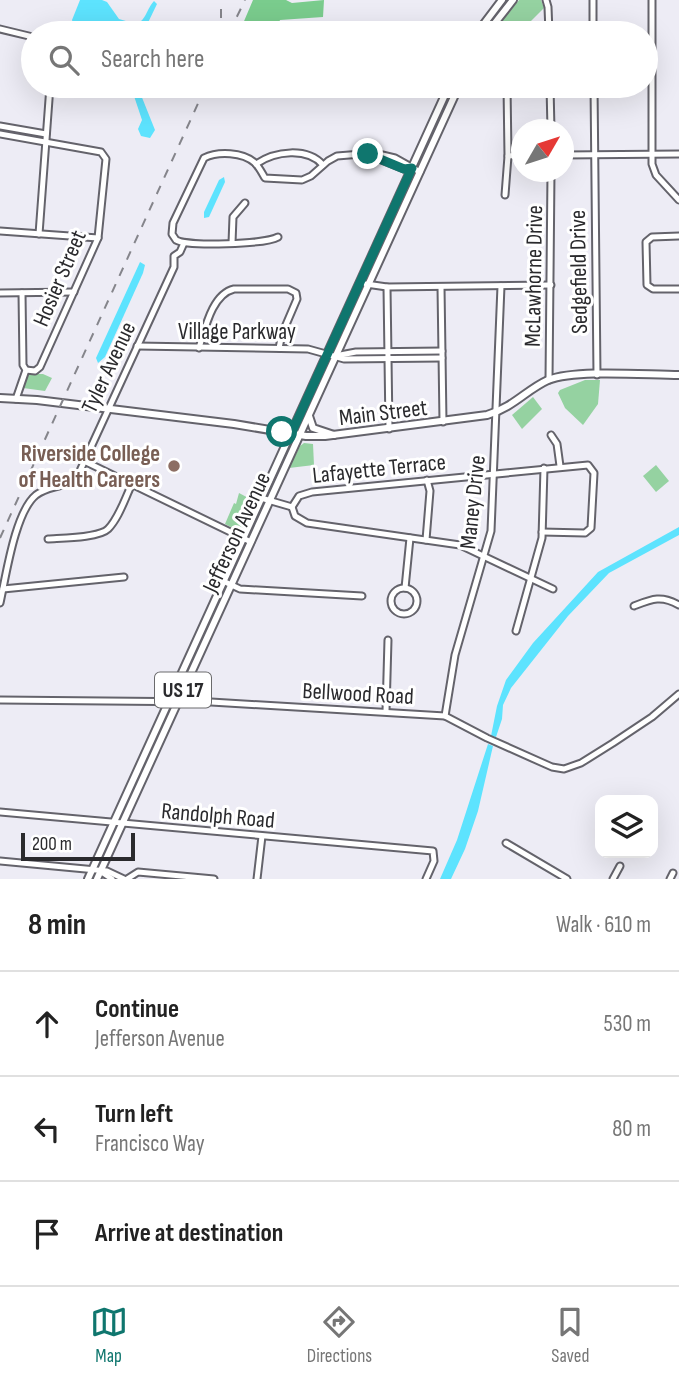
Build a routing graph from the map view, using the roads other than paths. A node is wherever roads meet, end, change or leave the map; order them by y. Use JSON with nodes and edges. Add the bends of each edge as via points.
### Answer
{"nodes":[{"id":1,"x":502,"y":0,"type":"edge"},
{"id":2,"x":513,"y":0,"type":"edge"},
{"id":3,"x":546,"y":0,"type":"edge"},
{"id":4,"x":593,"y":0,"type":"edge"},
{"id":5,"x":652,"y":0,"type":"edge"},
{"id":6,"x":486,"y":21,"type":"edge"},
{"id":7,"x":496,"y":21,"type":"edge"},
{"id":8,"x":549,"y":21,"type":"edge"},
{"id":9,"x":593,"y":21,"type":"edge"},
{"id":10,"x":652,"y":21,"type":"edge"},
{"id":11,"x":0,"y":29,"type":"edge"},
{"id":12,"x":21,"y":34,"type":"edge"},
{"id":13,"x":49,"y":98,"type":"edge"},
{"id":14,"x":444,"y":98,"type":"edge"},
{"id":15,"x":453,"y":98,"type":"edge"},
{"id":16,"x":507,"y":98,"type":"edge"},
{"id":17,"x":550,"y":98,"type":"edge"},
{"id":18,"x":594,"y":98,"type":"edge"},
{"id":19,"x":652,"y":98,"type":"edge"},
{"id":20,"x":551,"y":119,"type":"edge"},
{"id":21,"x":0,"y":126,"type":"edge"},
{"id":22,"x":0,"y":134,"type":"edge"},
{"id":23,"x":46,"y":135,"type":"junction"},
{"id":24,"x":46,"y":142,"type":"junction"},
{"id":25,"x":652,"y":154,"type":"junction"},
{"id":26,"x":679,"y":154,"type":"edge"},
{"id":27,"x":574,"y":155,"type":"edge"},
{"id":28,"x":595,"y":155,"type":"junction"},
{"id":29,"x":508,"y":156,"type":"junction"},
{"id":30,"x":511,"y":156,"type":"edge"},
{"id":31,"x":256,"y":164,"type":"junction"},
{"id":32,"x":323,"y":165,"type":"junction"},
{"id":33,"x":412,"y":168,"type":"junction"},
{"id":34,"x":419,"y":172,"type":"junction"},
{"id":35,"x":551,"y":182,"type":"edge"},
{"id":36,"x":505,"y":195,"type":"dead end"},
{"id":37,"x":679,"y":200,"type":"edge"},
{"id":38,"x":245,"y":203,"type":"dead end"},
{"id":39,"x":0,"y":231,"type":"edge"},
{"id":40,"x":39,"y":234,"type":"junction"},
{"id":41,"x":679,"y":236,"type":"edge"},
{"id":42,"x":278,"y":237,"type":"dead end"},
{"id":43,"x":98,"y":238,"type":"junction"},
{"id":44,"x":184,"y":243,"type":"junction"},
{"id":45,"x":232,"y":243,"type":"junction"},
{"id":46,"x":360,"y":282,"type":"junction"},
{"id":47,"x":368,"y":284,"type":"junction"},
{"id":48,"x":551,"y":285,"type":"junction"},
{"id":49,"x":501,"y":286,"type":"junction"},
{"id":50,"x":387,"y":287,"type":"junction"},
{"id":51,"x":442,"y":287,"type":"junction"},
{"id":52,"x":679,"y":289,"type":"edge"},
{"id":53,"x":74,"y":292,"type":"junction"},
{"id":54,"x":0,"y":293,"type":"edge"},
{"id":55,"x":22,"y":293,"type":"junction"},
{"id":56,"x":137,"y":346,"type":"junction"},
{"id":57,"x":200,"y":348,"type":"junction"},
{"id":58,"x":279,"y":348,"type":"junction"},
{"id":59,"x":388,"y":351,"type":"junction"},
{"id":60,"x":442,"y":351,"type":"junction"},
{"id":61,"x":328,"y":353,"type":"junction"},
{"id":62,"x":335,"y":356,"type":"junction"},
{"id":63,"x":369,"y":356,"type":"junction"},
{"id":64,"x":442,"y":358,"type":"junction"},
{"id":65,"x":388,"y":359,"type":"junction"},
{"id":66,"x":26,"y":370,"type":"junction"},
{"id":67,"x":597,"y":375,"type":"junction"},
{"id":68,"x":679,"y":375,"type":"edge"},
{"id":69,"x":549,"y":380,"type":"junction"},
{"id":70,"x":0,"y":398,"type":"edge"},
{"id":71,"x":16,"y":398,"type":"junction"},
{"id":72,"x":108,"y":409,"type":"junction"},
{"id":73,"x":497,"y":412,"type":"junction"},
{"id":74,"x":309,"y":415,"type":"junction"},
{"id":75,"x":443,"y":422,"type":"junction"},
{"id":76,"x":389,"y":429,"type":"junction"},
{"id":77,"x":291,"y":434,"type":"junction"},
{"id":78,"x":299,"y":435,"type":"junction"},
{"id":79,"x":335,"y":435,"type":"junction"},
{"id":80,"x":551,"y":435,"type":"dead end"},
{"id":81,"x":84,"y":461,"type":"junction"},
{"id":82,"x":560,"y":466,"type":"junction"},
{"id":83,"x":544,"y":468,"type":"junction"},
{"id":84,"x":494,"y":473,"type":"junction"},
{"id":85,"x":427,"y":480,"type":"junction"},
{"id":86,"x":132,"y":484,"type":"junction"},
{"id":87,"x":261,"y":498,"type":"junction"},
{"id":88,"x":269,"y":501,"type":"junction"},
{"id":89,"x":292,"y":507,"type":"junction"},
{"id":90,"x":542,"y":532,"type":"junction"},
{"id":91,"x":243,"y":538,"type":"junction"},
{"id":92,"x":410,"y":538,"type":"junction"},
{"id":93,"x":48,"y":539,"type":"dead end"},
{"id":94,"x":426,"y":540,"type":"junction"},
{"id":95,"x":251,"y":542,"type":"junction"},
{"id":96,"x":485,"y":556,"type":"junction"},
{"id":97,"x":124,"y":577,"type":"dead end"},
{"id":98,"x":532,"y":579,"type":"junction"},
{"id":99,"x":223,"y":581,"type":"junction"},
{"id":100,"x":231,"y":585,"type":"junction"},
{"id":101,"x":405,"y":588,"type":"junction"},
{"id":102,"x":3,"y":589,"type":"junction"},
{"id":103,"x":553,"y":589,"type":"dead end"},
{"id":104,"x":362,"y":596,"type":"dead end"},
{"id":105,"x":0,"y":603,"type":"edge"},
{"id":106,"x":679,"y":605,"type":"edge"},
{"id":107,"x":634,"y":606,"type":"dead end"},
{"id":108,"x":516,"y":631,"type":"dead end"},
{"id":109,"x":388,"y":639,"type":"dead end"},
{"id":110,"x":679,"y":694,"type":"edge"},
{"id":111,"x":0,"y":700,"type":"edge"},
{"id":112,"x":169,"y":702,"type":"junction"},
{"id":113,"x":178,"y":702,"type":"junction"},
{"id":114,"x":386,"y":711,"type":"junction"},
{"id":115,"x":445,"y":716,"type":"junction"},
{"id":116,"x":0,"y":812,"type":"edge"},
{"id":117,"x":113,"y":823,"type":"junction"},
{"id":118,"x":122,"y":824,"type":"junction"},
{"id":119,"x":262,"y":836,"type":"junction"},
{"id":120,"x":506,"y":843,"type":"dead end"},
{"id":121,"x":0,"y":861,"type":"edge"},
{"id":122,"x":620,"y":866,"type":"dead end"},
{"id":123,"x":92,"y":870,"type":"junction"},
{"id":124,"x":100,"y":872,"type":"junction"},
{"id":125,"x":88,"y":879,"type":"edge"},
{"id":126,"x":97,"y":879,"type":"edge"},
{"id":127,"x":113,"y":879,"type":"edge"},
{"id":128,"x":125,"y":879,"type":"edge"},
{"id":129,"x":214,"y":879,"type":"edge"},
{"id":130,"x":257,"y":879,"type":"edge"},
{"id":131,"x":426,"y":879,"type":"edge"},
{"id":132,"x":567,"y":879,"type":"edge"},
{"id":133,"x":613,"y":879,"type":"edge"}],
"edges":[{"from":1,"to":6,"type":"main road"},
{"from":2,"to":7,"type":"main road"},
{"from":3,"to":8,"type":"street"},
{"from":4,"to":9,"type":"street"},
{"from":5,"to":10,"type":"street"},
{"from":11,"to":12,"type":"street"},
{"from":13,"to":23,"type":"street"},
{"from":14,"to":33,"type":"main road","name":"Jefferson Avenue","number":"US 17"},
{"from":15,"to":34,"type":"main road","name":"Jefferson Avenue","number":"US 17"},
{"from":16,"to":29,"type":"street"},
{"from":17,"to":20,"type":"street"},
{"from":18,"to":28,"type":"street","name":"Sedgefield Drive"},
{"from":19,"to":25,"type":"street"},
{"from":21,"to":23,"type":"street"},
{"from":22,"to":24,"type":"street"},
{"from":23,"to":24,"type":"street"},
{"from":24,"to":40,"type":"street"},
{"from":24,"to":43,"type":"street","name":"Hosier Street","via":[[102,152],[106,159]]},
{"from":25,"to":26,"type":"street"},
{"from":25,"to":28,"type":"street"},
{"from":25,"to":37,"type":"street","via":[[656,175]]},
{"from":27,"to":28,"type":"street"},
{"from":28,"to":67,"type":"street","name":"Sedgefield Drive"},
{"from":29,"to":30,"type":"street"},
{"from":29,"to":36,"type":"street"},
{"from":31,"to":32,"type":"street","via":[[302,152]]},
{"from":31,"to":32,"type":"street","via":[[267,178],[297,181]]},
{"from":31,"to":44,"type":"street","via":[[237,155],[204,158],[172,227],[174,239]]},
{"from":32,"to":33,"type":"street","via":[[337,156],[368,154],[386,155]]},
{"from":33,"to":34,"type":"street"},
{"from":33,"to":46,"type":"main road","name":"Jefferson Avenue","number":"US 17"},
{"from":34,"to":47,"type":"main road","name":"Jefferson Avenue","number":"US 17"},
{"from":35,"to":48,"type":"street","name":"McLawhorne Drive"},
{"from":38,"to":45,"type":"street","via":[[233,217]]},
{"from":39,"to":40,"type":"street"},
{"from":40,"to":43,"type":"street"},
{"from":41,"to":52,"type":"street","via":[[652,237],[646,242],[647,285]]},
{"from":42,"to":45,"type":"street"},
{"from":43,"to":53,"type":"street","name":"Hosier Street"},
{"from":44,"to":45,"type":"street"},
{"from":44,"to":56,"type":"street","name":"Tyler Avenue","via":[[174,256],[174,267]]},
{"from":46,"to":47,"type":"street"},
{"from":46,"to":61,"type":"main road","name":"Jefferson Avenue","number":"US 17"},
{"from":47,"to":50,"type":"street"},
{"from":47,"to":62,"type":"main road","name":"Jefferson Avenue","number":"US 17"},
{"from":48,"to":49,"type":"street"},
{"from":48,"to":69,"type":"street","name":"McLawhorne Drive"},
{"from":49,"to":51,"type":"street"},
{"from":49,"to":73,"type":"street","name":"Maney Drive"},
{"from":50,"to":51,"type":"street"},
{"from":50,"to":59,"type":"street"},
{"from":51,"to":60,"type":"street"},
{"from":53,"to":55,"type":"street"},
{"from":53,"to":66,"type":"street","name":"Hosier Street","via":[[40,367]]},
{"from":54,"to":55,"type":"street"},
{"from":55,"to":66,"type":"street"},
{"from":56,"to":57,"type":"street","name":"Village Parkway"},
{"from":56,"to":72,"type":"street","name":"Tyler Avenue"},
{"from":57,"to":58,"type":"street","name":"Village Parkway"},
{"from":57,"to":58,"type":"street","via":[[225,291],[288,289],[297,299]]},
{"from":58,"to":61,"type":"street","name":"Village Parkway"},
{"from":59,"to":60,"type":"street","name":"Village Parkway"},
{"from":59,"to":63,"type":"street","name":"Village Parkway"},
{"from":59,"to":65,"type":"street"},
{"from":60,"to":64,"type":"street"},
{"from":61,"to":62,"type":"street","name":"Village Parkway"},
{"from":61,"to":77,"type":"main road","name":"Jefferson Avenue","number":"US 17"},
{"from":62,"to":63,"type":"street","name":"Village Parkway"},
{"from":62,"to":74,"type":"main road","name":"Jefferson Avenue","number":"US 17"},
{"from":63,"to":65,"type":"street","name":"Village Parkway"},
{"from":64,"to":65,"type":"street","name":"Village Parkway"},
{"from":64,"to":75,"type":"street"},
{"from":65,"to":76,"type":"street"},
{"from":66,"to":71,"type":"street"},
{"from":67,"to":68,"type":"main road","name":"Main Street"},
{"from":67,"to":69,"type":"main road","name":"Main Street"},
{"from":69,"to":73,"type":"main road","name":"Main Street"},
{"from":70,"to":71,"type":"main road","name":"Main Street"},
{"from":71,"to":72,"type":"main road","name":"Main Street"},
{"from":72,"to":77,"type":"main road","name":"Main Street"},
{"from":72,"to":81,"type":"street","name":"Tyler Avenue"},
{"from":73,"to":75,"type":"main road","name":"Main Street"},
{"from":73,"to":84,"type":"street","name":"Maney Drive"},
{"from":74,"to":78,"type":"main road","name":"Jefferson Avenue","number":"US 17"},
{"from":74,"to":79,"type":"main road","via":[[313,428]]},
{"from":75,"to":76,"type":"main road","name":"Main Street"},
{"from":76,"to":79,"type":"main road","name":"Main Street"},
{"from":77,"to":78,"type":"main road","name":"Main Street"},
{"from":77,"to":87,"type":"main road","name":"Jefferson Avenue","number":"US 17"},
{"from":78,"to":79,"type":"main road","name":"Main Street"},
{"from":78,"to":88,"type":"main road","name":"Jefferson Avenue","number":"US 17"},
{"from":80,"to":82,"type":"street"},
{"from":81,"to":86,"type":"street"},
{"from":81,"to":102,"type":"street","name":"Tyler Avenue","via":[[68,484],[43,491],[27,506]]},
{"from":82,"to":83,"type":"street","name":"Lafayette Terrace"},
{"from":82,"to":90,"type":"street","name":"Lafayette Terrace","via":[[591,467],[593,524],[585,533]]},
{"from":83,"to":84,"type":"street","name":"Lafayette Terrace"},
{"from":83,"to":90,"type":"street"},
{"from":84,"to":85,"type":"street","name":"Lafayette Terrace"},
{"from":84,"to":96,"type":"street","name":"Maney Drive","via":[[493,520]]},
{"from":85,"to":89,"type":"street","name":"Lafayette Terrace","via":[[312,492],[299,496]]},
{"from":85,"to":94,"type":"street"},
{"from":86,"to":91,"type":"street"},
{"from":86,"to":93,"type":"street","via":[[105,531]]},
{"from":87,"to":88,"type":"street"},
{"from":87,"to":91,"type":"main road","name":"Jefferson Avenue","number":"US 17"},
{"from":88,"to":89,"type":"street"},
{"from":88,"to":95,"type":"main road","name":"Jefferson Avenue","number":"US 17"},
{"from":89,"to":92,"type":"street","via":[[295,516],[307,523]]},
{"from":90,"to":98,"type":"street"},
{"from":91,"to":95,"type":"street"},
{"from":91,"to":99,"type":"main road","name":"Jefferson Avenue","number":"US 17"},
{"from":92,"to":94,"type":"street"},
{"from":92,"to":101,"type":"street"},
{"from":94,"to":96,"type":"street","via":[[460,545]]},
{"from":95,"to":100,"type":"main road","name":"Jefferson Avenue","number":"US 17"},
{"from":96,"to":98,"type":"street"},
{"from":96,"to":115,"type":"street","name":"Maney Drive","via":[[455,655]]},
{"from":97,"to":102,"type":"street"},
{"from":98,"to":103,"type":"street"},
{"from":98,"to":108,"type":"street"},
{"from":99,"to":100,"type":"street"},
{"from":99,"to":112,"type":"main road","name":"Jefferson Avenue","number":"US 17"},
{"from":100,"to":104,"type":"street"},
{"from":100,"to":113,"type":"main road","name":"Jefferson Avenue","number":"US 17"},
{"from":101,"to":101,"type":"street","via":[[395,592],[391,601],[395,610],[404,614],[418,602],[414,592]]},
{"from":102,"to":105,"type":"street","name":"Tyler Avenue"},
{"from":106,"to":107,"type":"street","via":[[656,597]]},
{"from":109,"to":114,"type":"street"},
{"from":110,"to":115,"type":"street","name":"Bellwood Road","via":[[613,743],[564,769]]},
{"from":111,"to":112,"type":"street","name":"Bellwood Road"},
{"from":112,"to":113,"type":"street","name":"Bellwood Road"},
{"from":112,"to":117,"type":"main road","name":"Jefferson Avenue","number":"US 17"},
{"from":113,"to":114,"type":"street","name":"Bellwood Road"},
{"from":113,"to":118,"type":"main road","name":"Jefferson Avenue","number":"US 17"},
{"from":114,"to":115,"type":"street","name":"Bellwood Road"},
{"from":116,"to":117,"type":"street","name":"Randolph Road"},
{"from":117,"to":118,"type":"street","name":"Randolph Road"},
{"from":117,"to":123,"type":"main road","name":"Jefferson Avenue","number":"US 17"},
{"from":118,"to":119,"type":"street","name":"Randolph Road"},
{"from":118,"to":124,"type":"main road","name":"Jefferson Avenue","number":"US 17"},
{"from":119,"to":130,"type":"street"},
{"from":119,"to":131,"type":"street","name":"Randolph Road","via":[[433,851]]},
{"from":120,"to":132,"type":"street"},
{"from":121,"to":123,"type":"street"},
{"from":122,"to":133,"type":"street"},
{"from":123,"to":124,"type":"street"},
{"from":123,"to":125,"type":"main road","name":"Jefferson Avenue","number":"US 17"},
{"from":124,"to":126,"type":"main road","name":"Jefferson Avenue","number":"US 17"},
{"from":124,"to":127,"type":"street"},
{"from":124,"to":128,"type":"street"},
{"from":128,"to":129,"type":"street","via":[[135,872]]}]}
